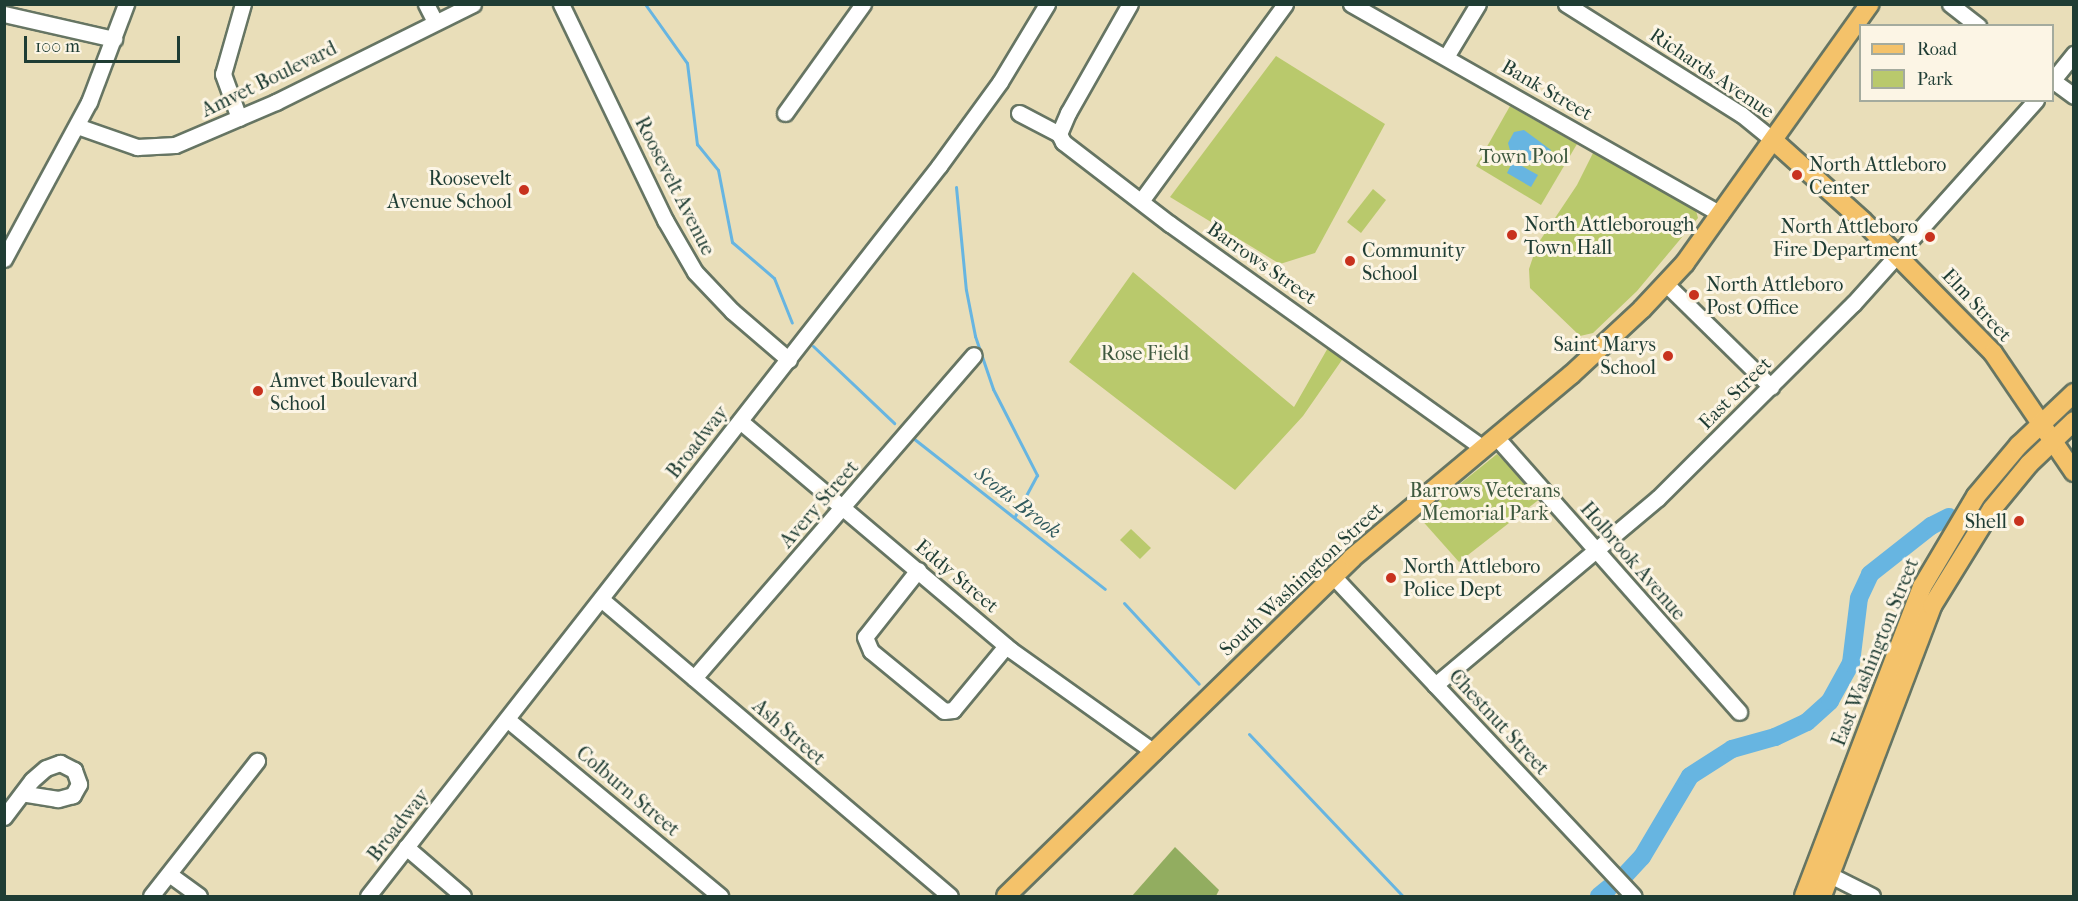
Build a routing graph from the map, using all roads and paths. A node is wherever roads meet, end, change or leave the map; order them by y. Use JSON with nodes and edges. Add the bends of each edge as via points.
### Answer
{"nodes":[{"id":1,"x":126,"y":4,"type":"edge"},
{"id":2,"x":243,"y":4,"type":"edge"},
{"id":3,"x":426,"y":4,"type":"edge"},
{"id":4,"x":473,"y":4,"type":"edge"},
{"id":5,"x":561,"y":4,"type":"edge"},
{"id":6,"x":863,"y":4,"type":"edge"},
{"id":7,"x":1047,"y":4,"type":"edge"},
{"id":8,"x":1130,"y":4,"type":"edge"},
{"id":9,"x":1285,"y":4,"type":"edge"},
{"id":10,"x":1351,"y":4,"type":"edge"},
{"id":11,"x":1478,"y":4,"type":"edge"},
{"id":12,"x":1566,"y":4,"type":"edge"},
{"id":13,"x":1870,"y":4,"type":"edge"},
{"id":14,"x":1950,"y":4,"type":"edge"},
{"id":15,"x":4,"y":14,"type":"edge"},
{"id":16,"x":435,"y":22,"type":"junction"},
{"id":17,"x":1975,"y":24,"type":"edge"},
{"id":18,"x":114,"y":39,"type":"junction"},
{"id":19,"x":2073,"y":54,"type":"edge"},
{"id":20,"x":1446,"y":57,"type":"junction"},
{"id":21,"x":2054,"y":80,"type":"edge"},
{"id":22,"x":2054,"y":82,"type":"edge"},
{"id":23,"x":2073,"y":96,"type":"edge"},
{"id":24,"x":2034,"y":102,"type":"edge"},
{"id":25,"x":785,"y":113,"type":"dead end"},
{"id":26,"x":1019,"y":113,"type":"dead end"},
{"id":27,"x":239,"y":118,"type":"junction"},
{"id":28,"x":77,"y":126,"type":"junction"},
{"id":29,"x":1059,"y":134,"type":"junction"},
{"id":30,"x":1773,"y":140,"type":"junction"},
{"id":31,"x":1141,"y":201,"type":"junction"},
{"id":32,"x":1720,"y":214,"type":"junction"},
{"id":33,"x":1898,"y":255,"type":"junction"},
{"id":34,"x":4,"y":259,"type":"edge"},
{"id":35,"x":1666,"y":284,"type":"junction"},
{"id":36,"x":974,"y":355,"type":"dead end"},
{"id":37,"x":789,"y":360,"type":"junction"},
{"id":38,"x":1771,"y":387,"type":"junction"},
{"id":39,"x":2073,"y":393,"type":"edge"},
{"id":40,"x":740,"y":421,"type":"junction"},
{"id":41,"x":2073,"y":421,"type":"edge"},
{"id":42,"x":2042,"y":423,"type":"junction"},
{"id":43,"x":2054,"y":441,"type":"junction"},
{"id":44,"x":1489,"y":442,"type":"junction"},
{"id":45,"x":2073,"y":472,"type":"edge"},
{"id":46,"x":844,"y":508,"type":"junction"},
{"id":47,"x":1596,"y":550,"type":"junction"},
{"id":48,"x":918,"y":570,"type":"junction"},
{"id":49,"x":1333,"y":576,"type":"junction"},
{"id":50,"x":601,"y":599,"type":"junction"},
{"id":51,"x":1006,"y":646,"type":"junction"},
{"id":52,"x":694,"y":678,"type":"junction"},
{"id":53,"x":1436,"y":685,"type":"junction"},
{"id":54,"x":1739,"y":712,"type":"dead end"},
{"id":55,"x":508,"y":720,"type":"junction"},
{"id":56,"x":1154,"y":752,"type":"junction"},
{"id":57,"x":257,"y":761,"type":"dead end"},
{"id":58,"x":22,"y":792,"type":"dead end"},
{"id":59,"x":4,"y":816,"type":"edge"},
{"id":60,"x":406,"y":848,"type":"junction"},
{"id":61,"x":169,"y":874,"type":"junction"},
{"id":62,"x":1830,"y":875,"type":"junction"},
{"id":63,"x":151,"y":897,"type":"edge"},
{"id":64,"x":199,"y":897,"type":"edge"},
{"id":65,"x":368,"y":897,"type":"edge"},
{"id":66,"x":463,"y":897,"type":"edge"},
{"id":67,"x":720,"y":897,"type":"edge"},
{"id":68,"x":950,"y":897,"type":"edge"},
{"id":69,"x":1006,"y":897,"type":"edge"},
{"id":70,"x":1633,"y":897,"type":"edge"},
{"id":71,"x":1804,"y":897,"type":"edge"},
{"id":72,"x":1822,"y":897,"type":"edge"},
{"id":73,"x":1872,"y":897,"type":"edge"}],
"edges":[{"from":1,"to":18,"type":"street"},
{"from":2,"to":27,"type":"street","via":[[223,74]]},
{"from":3,"to":16,"type":"street"},
{"from":4,"to":16,"type":"street","name":"Amvet Boulevard"},
{"from":5,"to":37,"type":"street","name":"Roosevelt Avenue","via":[[694,272]]},
{"from":6,"to":25,"type":"street"},
{"from":7,"to":37,"type":"street","name":"Broadway","via":[[975,118]]},
{"from":8,"to":29,"type":"street"},
{"from":9,"to":31,"type":"street"},
{"from":10,"to":20,"type":"street","name":"Bank Street"},
{"from":11,"to":20,"type":"street"},
{"from":12,"to":30,"type":"street","name":"Richards Avenue","via":[[1732,109]]},
{"from":13,"to":30,"type":"main road","name":"South Washington Street"},
{"from":14,"to":17,"type":"street"},
{"from":15,"to":18,"type":"street"},
{"from":16,"to":27,"type":"street","name":"Amvet Boulevard"},
{"from":18,"to":28,"type":"street"},
{"from":19,"to":21,"type":"street"},
{"from":20,"to":32,"type":"street","name":"Bank Street"},
{"from":22,"to":23,"type":"street"},
{"from":24,"to":33,"type":"street","name":"East Street"},
{"from":26,"to":29,"type":"street","name":"Barrows Street"},
{"from":27,"to":28,"type":"street","name":"Amvet Boulevard","via":[[189,140],[149,148],[119,144]]},
{"from":28,"to":34,"type":"street"},
{"from":29,"to":31,"type":"street","name":"Barrows Street","via":[[1064,142]]},
{"from":30,"to":32,"type":"main road","name":"South Washington Street"},
{"from":30,"to":33,"type":"main road","name":"Elm Street"},
{"from":31,"to":44,"type":"street","name":"Barrows Street"},
{"from":32,"to":35,"type":"main road","name":"South Washington Street"},
{"from":33,"to":38,"type":"street","name":"East Street"},
{"from":33,"to":42,"type":"main road","name":"Elm Street","via":[[1993,353]]},
{"from":35,"to":38,"type":"street"},
{"from":35,"to":44,"type":"main road","name":"South Washington Street","via":[[1607,344]]},
{"from":36,"to":46,"type":"street","name":"Avery Street"},
{"from":37,"to":40,"type":"street","name":"Broadway"},
{"from":38,"to":47,"type":"street","name":"East Street","via":[[1658,498]]},
{"from":39,"to":42,"type":"main road","name":"East Washington Street"},
{"from":40,"to":46,"type":"street","name":"Eddy Street"},
{"from":40,"to":50,"type":"street","name":"Broadway"},
{"from":41,"to":43,"type":"main road","name":"East Washington Street"},
{"from":42,"to":43,"type":"main road","name":"Elm Street"},
{"from":42,"to":71,"type":"main road","name":"East Washington Street","via":[[1976,496],[1922,587]]},
{"from":43,"to":45,"type":"main road","name":"Elm Street"},
{"from":43,"to":62,"type":"main road","name":"East Washington Street","via":[[1992,509],[1932,606]]},
{"from":44,"to":47,"type":"street","name":"Holbrook Avenue"},
{"from":44,"to":49,"type":"main road","name":"South Washington Street"},
{"from":46,"to":48,"type":"street","name":"Eddy Street"},
{"from":46,"to":52,"type":"street","name":"Avery Street"},
{"from":47,"to":53,"type":"street","name":"East Street"},
{"from":47,"to":54,"type":"street","name":"Holbrook Avenue"},
{"from":48,"to":51,"type":"street","name":"Eddy Street"},
{"from":48,"to":51,"type":"street","via":[[865,637],[870,651],[944,711],[953,710]]},
{"from":49,"to":53,"type":"street","name":"Chestnut Street"},
{"from":49,"to":56,"type":"main road","name":"South Washington Street"},
{"from":50,"to":52,"type":"street","name":"Ash Street"},
{"from":50,"to":55,"type":"street","name":"Broadway"},
{"from":51,"to":56,"type":"street","name":"Eddy Street"},
{"from":52,"to":68,"type":"street","name":"Ash Street"},
{"from":53,"to":70,"type":"street","name":"Chestnut Street"},
{"from":55,"to":60,"type":"street","name":"Broadway"},
{"from":55,"to":67,"type":"street","name":"Colburn Street"},
{"from":56,"to":69,"type":"main road","name":"South Washington Street"},
{"from":57,"to":61,"type":"street"},
{"from":58,"to":59,"type":"street"},
{"from":60,"to":65,"type":"street","name":"Broadway"},
{"from":60,"to":66,"type":"street"},
{"from":61,"to":63,"type":"street"},
{"from":61,"to":64,"type":"street"},
{"from":62,"to":72,"type":"main road","name":"East Washington Street"},
{"from":62,"to":73,"type":"street"}]}
